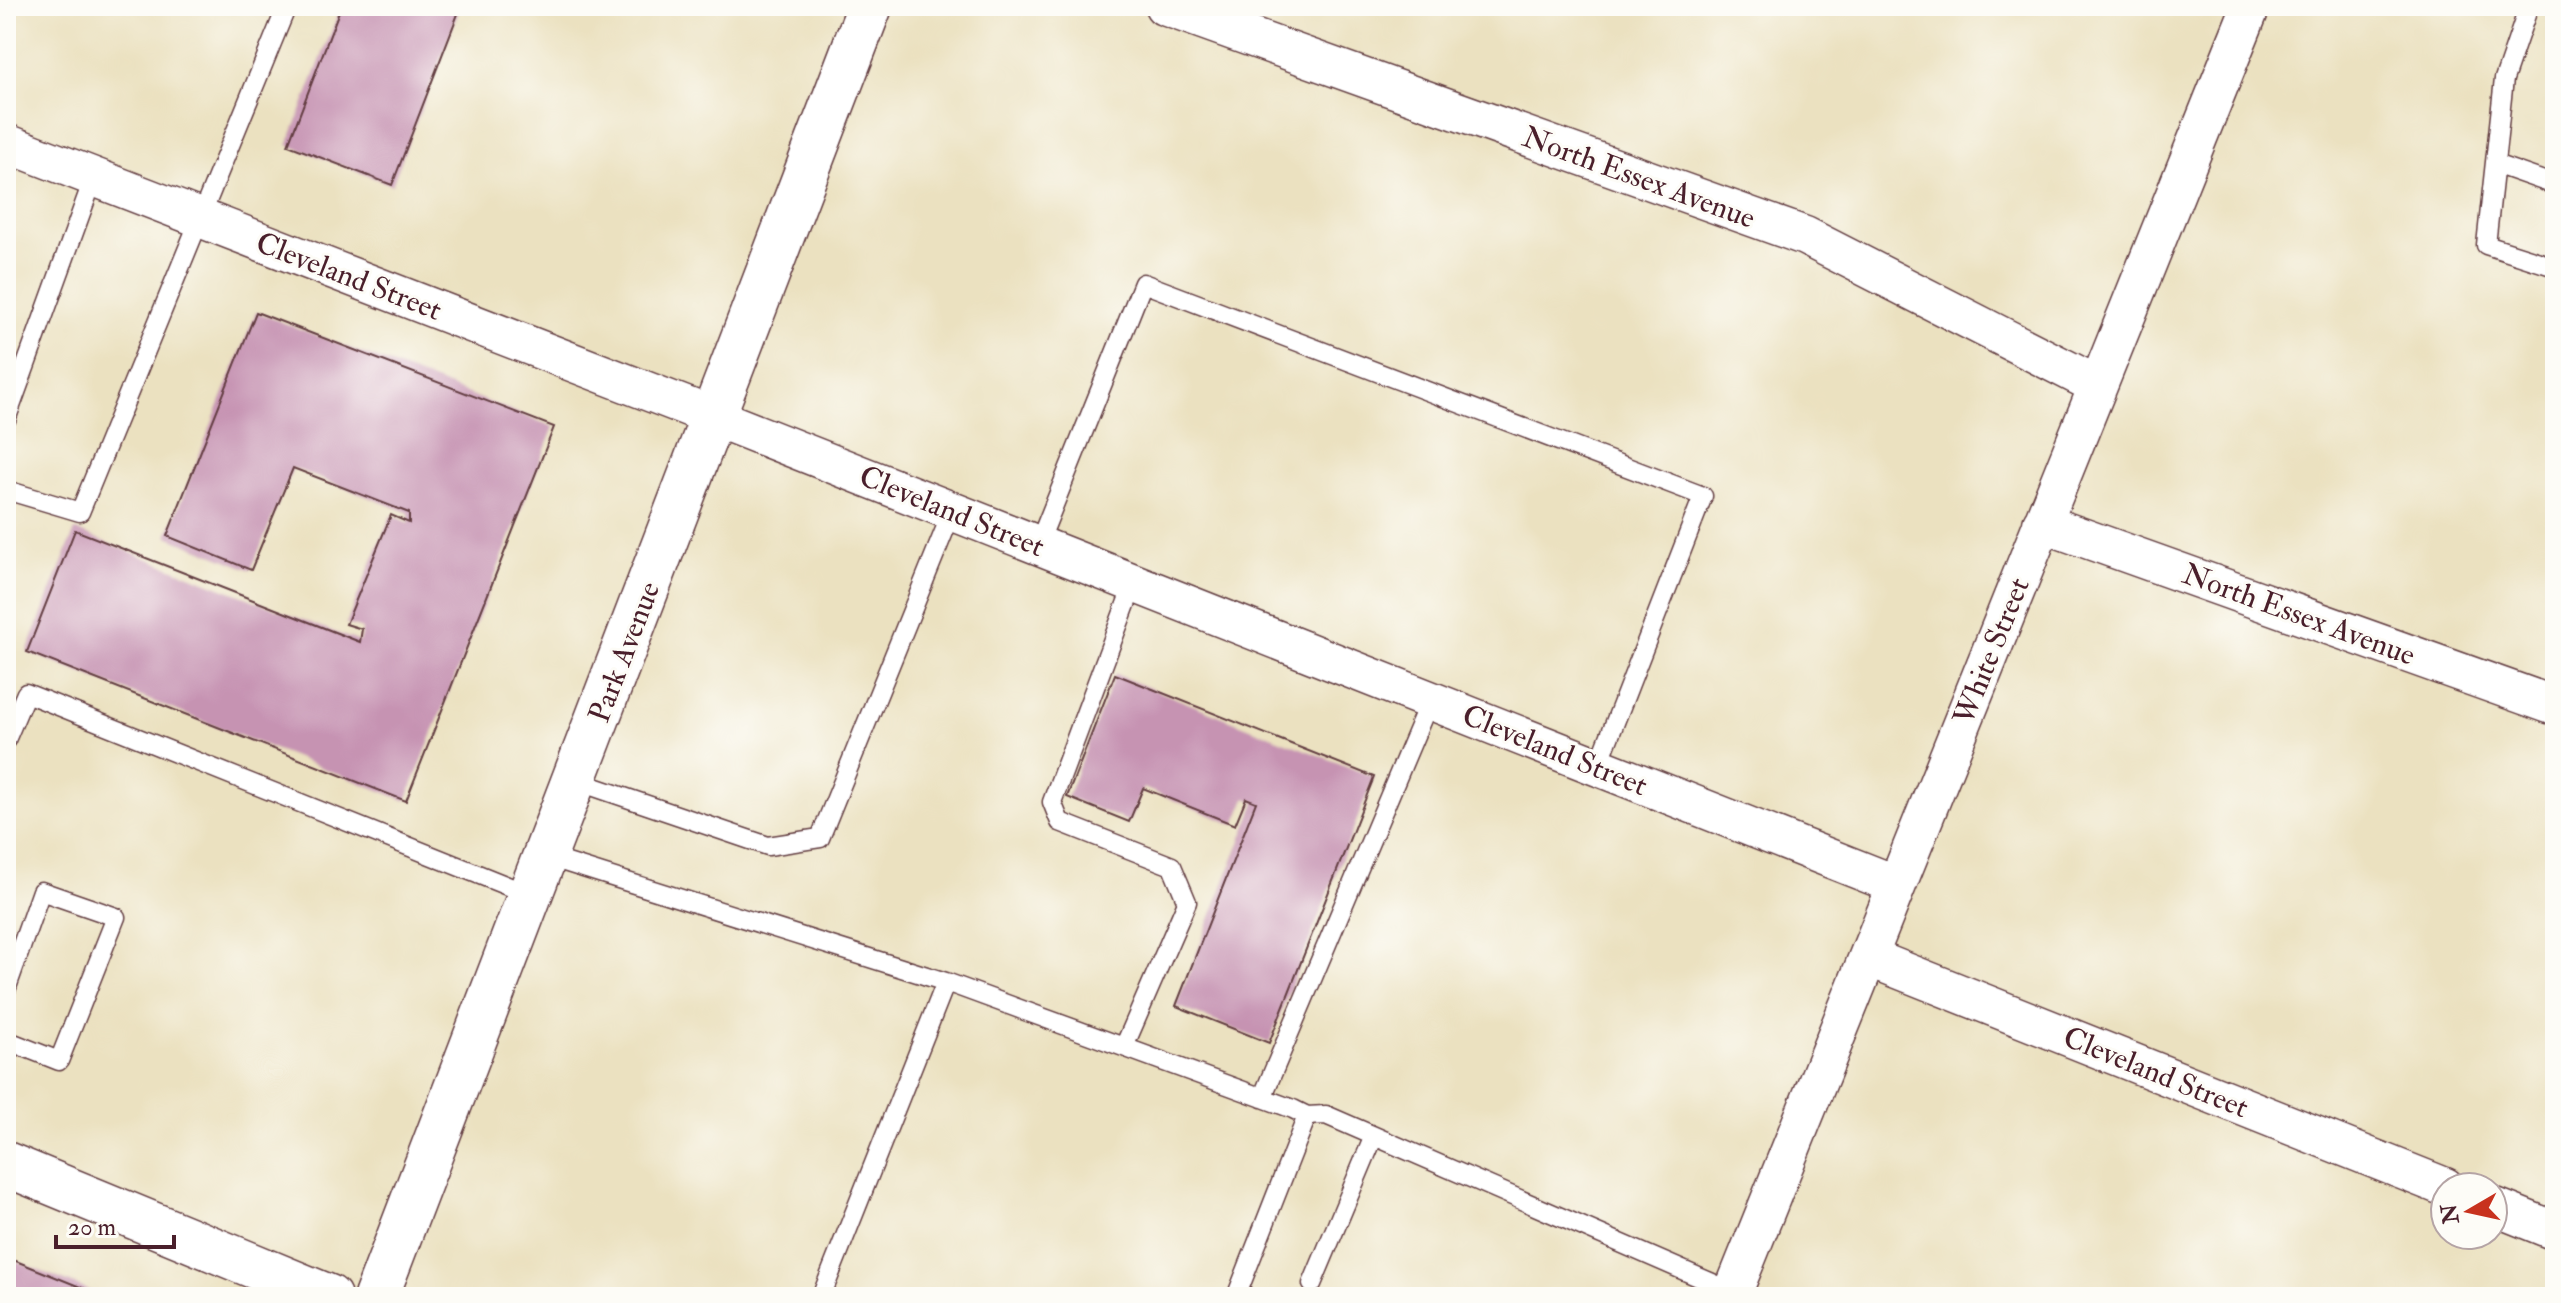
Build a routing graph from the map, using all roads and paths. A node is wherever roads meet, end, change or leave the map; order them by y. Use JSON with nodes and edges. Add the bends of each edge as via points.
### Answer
{"nodes":[{"id":1,"x":287,"y":6,"type":"edge"},
{"id":2,"x":870,"y":6,"type":"edge"},
{"id":3,"x":1164,"y":6,"type":"edge"},
{"id":4,"x":2251,"y":6,"type":"edge"},
{"id":5,"x":2529,"y":6,"type":"edge"},
{"id":6,"x":6,"y":143,"type":"edge"},
{"id":7,"x":2495,"y":164,"type":"junction"},
{"id":8,"x":94,"y":177,"type":"junction"},
{"id":9,"x":2555,"y":185,"type":"edge"},
{"id":10,"x":198,"y":218,"type":"junction"},
{"id":11,"x":2555,"y":267,"type":"edge"},
{"id":12,"x":2097,"y":385,"type":"junction"},
{"id":13,"x":714,"y":417,"type":"junction"},
{"id":14,"x":6,"y":420,"type":"edge"},
{"id":15,"x":6,"y":490,"type":"edge"},
{"id":16,"x":952,"y":512,"type":"junction"},
{"id":17,"x":2042,"y":523,"type":"junction"},
{"id":18,"x":1038,"y":545,"type":"junction"},
{"id":19,"x":1134,"y":583,"type":"junction"},
{"id":20,"x":1430,"y":700,"type":"junction"},
{"id":21,"x":2555,"y":706,"type":"edge"},
{"id":22,"x":6,"y":740,"type":"edge"},
{"id":23,"x":1598,"y":766,"type":"junction"},
{"id":24,"x":574,"y":780,"type":"junction"},
{"id":25,"x":537,"y":876,"type":"junction"},
{"id":26,"x":1897,"y":885,"type":"junction"},
{"id":27,"x":1868,"y":957,"type":"junction"},
{"id":28,"x":946,"y":982,"type":"junction"},
{"id":29,"x":6,"y":990,"type":"edge"},
{"id":30,"x":6,"y":1040,"type":"edge"},
{"id":31,"x":1124,"y":1047,"type":"junction"},
{"id":32,"x":1262,"y":1098,"type":"junction"},
{"id":33,"x":1307,"y":1116,"type":"junction"},
{"id":34,"x":1374,"y":1136,"type":"junction"},
{"id":35,"x":6,"y":1164,"type":"edge"},
{"id":36,"x":2429,"y":1181,"type":"edge"},
{"id":37,"x":2509,"y":1212,"type":"edge"},
{"id":38,"x":2555,"y":1231,"type":"edge"},
{"id":39,"x":1312,"y":1284,"type":"dead end"},
{"id":40,"x":1732,"y":1294,"type":"edge"},
{"id":41,"x":329,"y":1297,"type":"edge"},
{"id":42,"x":376,"y":1297,"type":"edge"},
{"id":43,"x":821,"y":1297,"type":"edge"},
{"id":44,"x":1236,"y":1297,"type":"edge"}],
"edges":[{"from":1,"to":10,"type":"lane"},
{"from":2,"to":13,"type":"main road","name":"Park Avenue"},
{"from":3,"to":12,"type":"street","name":"North Essex Avenue","via":[[1805,236]]},
{"from":4,"to":12,"type":"street","name":"White Street"},
{"from":5,"to":7,"type":"lane","via":[[2504,79]]},
{"from":6,"to":8,"type":"street","name":"Cleveland Street"},
{"from":7,"to":9,"type":"lane"},
{"from":7,"to":11,"type":"lane","via":[[2486,245]]},
{"from":8,"to":10,"type":"street","name":"Cleveland Street"},
{"from":8,"to":14,"type":"lane"},
{"from":10,"to":13,"type":"street","name":"Cleveland Street"},
{"from":10,"to":15,"type":"lane","via":[[80,512]]},
{"from":12,"to":17,"type":"street","name":"White Street"},
{"from":13,"to":16,"type":"street","name":"Cleveland Street"},
{"from":13,"to":24,"type":"main road","name":"Park Avenue"},
{"from":16,"to":18,"type":"street","name":"Cleveland Street"},
{"from":16,"to":24,"type":"lane","via":[[820,838],[768,846]]},
{"from":17,"to":21,"type":"street","name":"North Essex Avenue"},
{"from":17,"to":26,"type":"street","name":"White Street"},
{"from":18,"to":19,"type":"street","name":"Cleveland Street"},
{"from":18,"to":23,"type":"lane","via":[[1143,283],[1703,496]]},
{"from":19,"to":20,"type":"street","name":"Cleveland Street"},
{"from":19,"to":31,"type":"lane","via":[[1052,802],[1060,822],[1172,866],[1187,902]]},
{"from":20,"to":23,"type":"street","name":"Cleveland Street"},
{"from":20,"to":32,"type":"lane"},
{"from":22,"to":25,"type":"lane","via":[[26,693]]},
{"from":23,"to":26,"type":"street","name":"Cleveland Street"},
{"from":24,"to":25,"type":"main road","name":"Park Avenue"},
{"from":25,"to":28,"type":"lane"},
{"from":25,"to":42,"type":"main road","name":"Park Avenue"},
{"from":26,"to":27,"type":"street","name":"White Street"},
{"from":27,"to":36,"type":"street","name":"Cleveland Street"},
{"from":27,"to":40,"type":"street","name":"White Street"},
{"from":28,"to":31,"type":"lane"},
{"from":28,"to":43,"type":"lane"},
{"from":29,"to":30,"type":"lane","via":[[41,891],[116,917],[59,1061]]},
{"from":31,"to":32,"type":"lane"},
{"from":32,"to":33,"type":"lane"},
{"from":33,"to":34,"type":"lane","via":[[1326,1115]]},
{"from":33,"to":44,"type":"lane"},
{"from":34,"to":39,"type":"lane"},
{"from":34,"to":40,"type":"lane"},
{"from":35,"to":41,"type":"main road"},
{"from":37,"to":38,"type":"street"}]}
